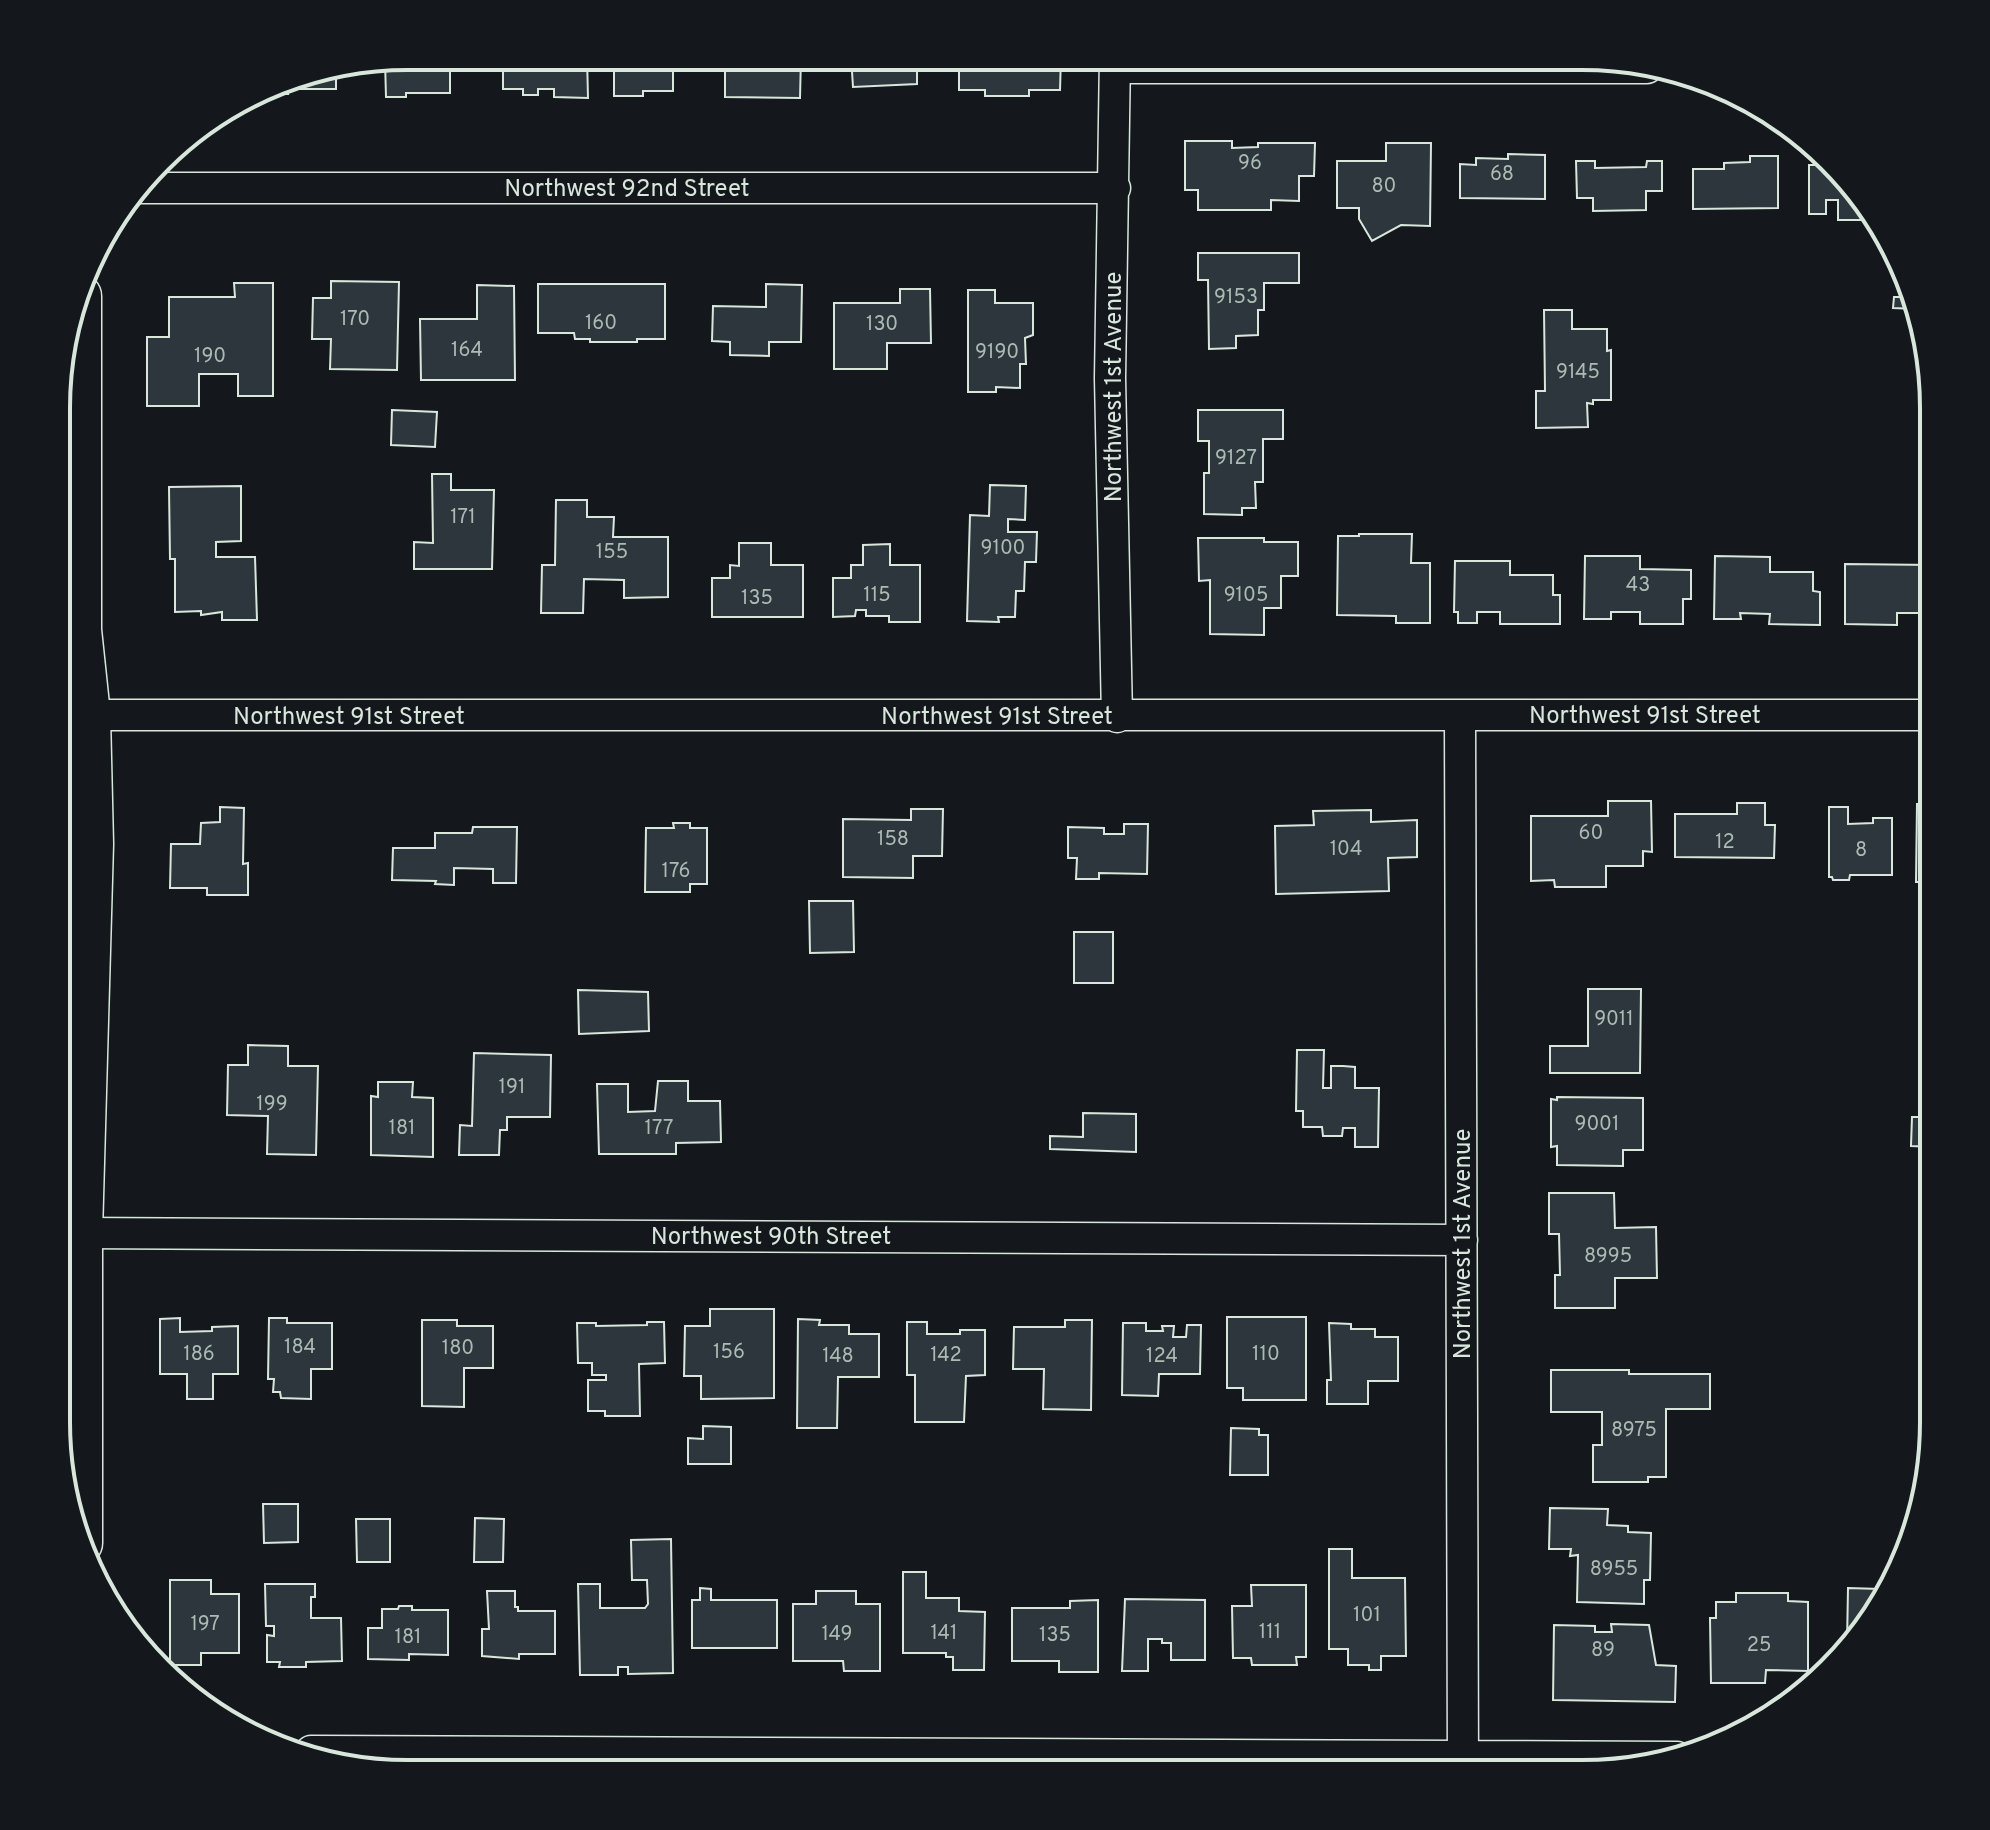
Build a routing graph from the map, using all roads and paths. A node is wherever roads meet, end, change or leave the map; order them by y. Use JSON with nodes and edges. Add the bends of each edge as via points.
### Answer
{"nodes":[{"id":1,"x":1115,"y":70,"type":"edge"},
{"id":2,"x":152,"y":188,"type":"edge"},
{"id":3,"x":1115,"y":188,"type":"junction"},
{"id":4,"x":79,"y":332,"type":"edge"},
{"id":5,"x":74,"y":715,"type":"edge"},
{"id":6,"x":1920,"y":715,"type":"edge"},
{"id":7,"x":1460,"y":716,"type":"junction"},
{"id":8,"x":1117,"y":717,"type":"junction"},
{"id":9,"x":80,"y":1233,"type":"junction"},
{"id":10,"x":1462,"y":1240,"type":"junction"},
{"id":11,"x":80,"y":1502,"type":"edge"},
{"id":12,"x":332,"y":1751,"type":"edge"},
{"id":13,"x":1109,"y":1760,"type":"edge"},
{"id":14,"x":1463,"y":1760,"type":"edge"}],
"edges":[{"from":1,"to":3,"type":"street","name":"Northwest 1st Avenue"},
{"from":2,"to":3,"type":"street","name":"Northwest 92nd Street"},
{"from":3,"to":8,"type":"street","name":"Northwest 1st Avenue","via":[[1110,378]]},
{"from":4,"to":5,"type":"street"},
{"from":5,"to":8,"type":"street","name":"Northwest 91st Street"},
{"from":5,"to":9,"type":"street","via":[[90,922]]},
{"from":6,"to":7,"type":"street","name":"Northwest 91st Street"},
{"from":7,"to":8,"type":"street","name":"Northwest 91st Street"},
{"from":7,"to":10,"type":"street","name":"Northwest 1st Avenue"},
{"from":9,"to":10,"type":"street","name":"Northwest 90th Street"},
{"from":9,"to":11,"type":"street"},
{"from":10,"to":14,"type":"street","name":"Northwest 1st Avenue"},
{"from":12,"to":13,"type":"street"}]}
